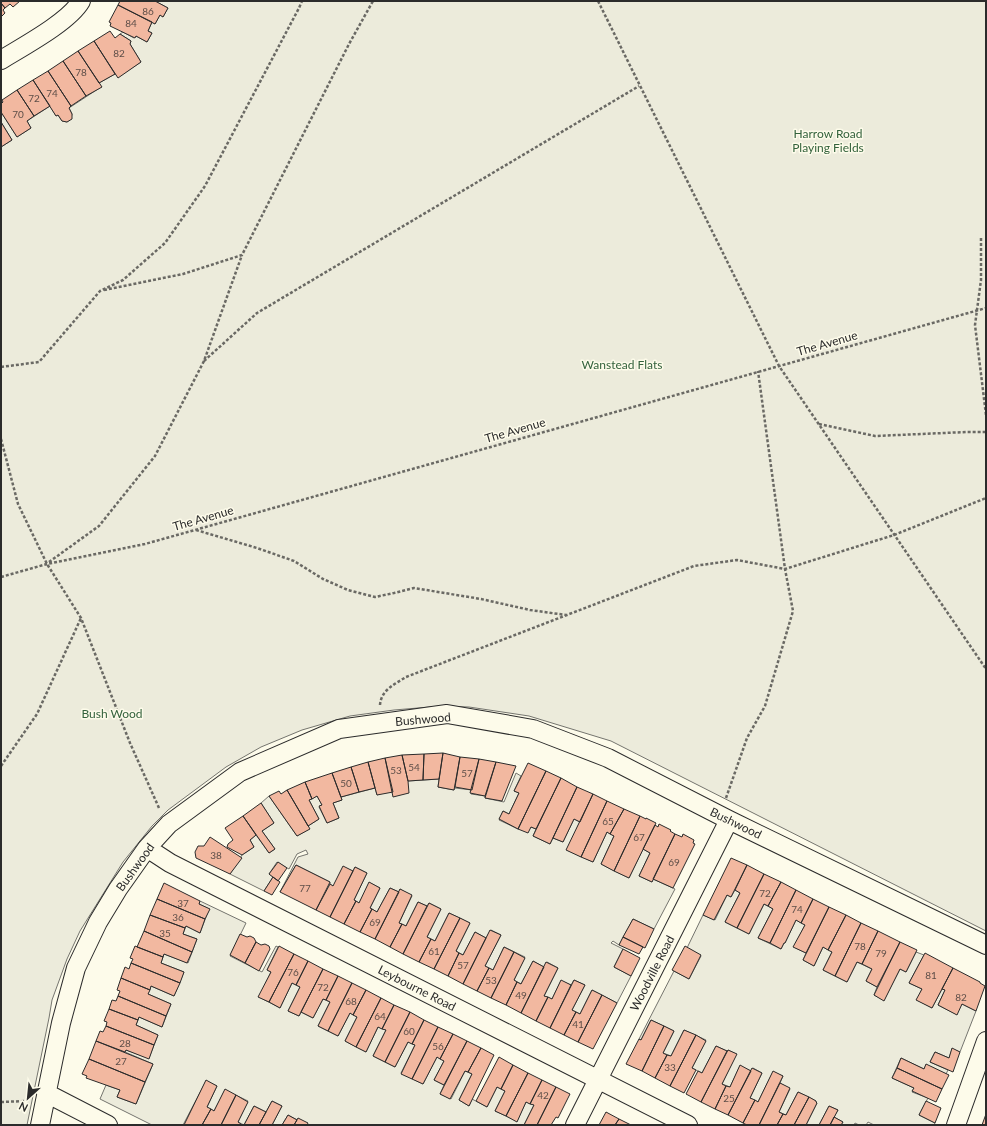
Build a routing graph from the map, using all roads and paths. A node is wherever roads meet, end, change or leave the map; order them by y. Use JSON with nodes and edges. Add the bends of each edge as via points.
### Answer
{"nodes":[{"id":1,"x":81,"y":1,"type":"edge"},
{"id":2,"x":302,"y":1,"type":"edge"},
{"id":3,"x":373,"y":1,"type":"edge"},
{"id":4,"x":598,"y":1,"type":"edge"},
{"id":5,"x":1,"y":60,"type":"edge"},
{"id":6,"x":640,"y":86,"type":"junction"},
{"id":7,"x":981,"y":238,"type":"dead end"},
{"id":8,"x":242,"y":255,"type":"junction"},
{"id":9,"x":100,"y":291,"type":"junction"},
{"id":10,"x":986,"y":308,"type":"edge"},
{"id":11,"x":977,"y":310,"type":"junction"},
{"id":12,"x":204,"y":361,"type":"junction"},
{"id":13,"x":779,"y":366,"type":"junction"},
{"id":14,"x":1,"y":367,"type":"edge"},
{"id":15,"x":758,"y":372,"type":"junction"},
{"id":16,"x":986,"y":415,"type":"edge"},
{"id":17,"x":819,"y":424,"type":"junction"},
{"id":18,"x":986,"y":432,"type":"edge"},
{"id":19,"x":1,"y":439,"type":"edge"},
{"id":20,"x":986,"y":498,"type":"edge"},
{"id":21,"x":195,"y":530,"type":"junction"},
{"id":22,"x":894,"y":535,"type":"junction"},
{"id":23,"x":47,"y":564,"type":"junction"},
{"id":24,"x":785,"y":569,"type":"junction"},
{"id":25,"x":1,"y":578,"type":"edge"},
{"id":26,"x":567,"y":615,"type":"junction"},
{"id":27,"x":81,"y":618,"type":"junction"},
{"id":28,"x":986,"y":669,"type":"edge"},
{"id":29,"x":378,"y":723,"type":"junction"},
{"id":30,"x":1,"y":766,"type":"edge"},
{"id":31,"x":726,"y":812,"type":"junction"},
{"id":32,"x":162,"y":814,"type":"dead end"},
{"id":33,"x":147,"y":848,"type":"junction"},
{"id":34,"x":986,"y":945,"type":"edge"},
{"id":35,"x":986,"y":1041,"type":"edge"},
{"id":36,"x":599,"y":1079,"type":"junction"},
{"id":37,"x":45,"y":1097,"type":"junction"},
{"id":38,"x":1,"y":1102,"type":"edge"},
{"id":39,"x":40,"y":1125,"type":"edge"},
{"id":40,"x":108,"y":1125,"type":"edge"},
{"id":41,"x":575,"y":1125,"type":"edge"},
{"id":42,"x":688,"y":1125,"type":"edge"},
{"id":43,"x":956,"y":1125,"type":"edge"}],
"edges":[{"from":1,"to":5,"type":"street","via":[[65,19]]},
{"from":2,"to":9,"type":"path","via":[[205,186],[165,242],[123,280]]},
{"from":3,"to":8,"type":"path"},
{"from":4,"to":6,"type":"path"},
{"from":6,"to":12,"type":"path","via":[[257,313]]},
{"from":6,"to":13,"type":"path"},
{"from":7,"to":11,"type":"path","via":[[981,280]]},
{"from":8,"to":9,"type":"path","via":[[183,274]]},
{"from":8,"to":12,"type":"path"},
{"from":9,"to":14,"type":"path","via":[[39,362]]},
{"from":10,"to":11,"type":"path","name":"The Avenue"},
{"from":11,"to":13,"type":"path","name":"The Avenue"},
{"from":11,"to":16,"type":"path","via":[[975,325]]},
{"from":12,"to":23,"type":"path","via":[[155,456],[99,526]]},
{"from":13,"to":15,"type":"path","name":"The Avenue"},
{"from":13,"to":17,"type":"path"},
{"from":15,"to":21,"type":"path","name":"The Avenue"},
{"from":15,"to":24,"type":"path"},
{"from":17,"to":18,"type":"path","via":[[875,436]]},
{"from":17,"to":22,"type":"path"},
{"from":19,"to":23,"type":"path","via":[[18,504]]},
{"from":20,"to":22,"type":"path"},
{"from":21,"to":23,"type":"path","name":"The Avenue","via":[[145,544]]},
{"from":21,"to":26,"type":"path","via":[[294,561],[323,579],[348,590],[375,597],[414,588]]},
{"from":22,"to":24,"type":"path"},
{"from":22,"to":28,"type":"path"},
{"from":23,"to":25,"type":"path"},
{"from":23,"to":27,"type":"path"},
{"from":24,"to":26,"type":"path","via":[[737,560],[694,566]]},
{"from":24,"to":31,"type":"path","via":[[793,611],[765,706],[747,738]]},
{"from":26,"to":29,"type":"path","via":[[406,677],[388,688],[380,698]]},
{"from":27,"to":30,"type":"path","via":[[37,714]]},
{"from":27,"to":32,"type":"path","via":[[130,743]]},
{"from":29,"to":31,"type":"street","name":"Bushwood","via":[[446,714],[533,729],[608,758]]},
{"from":29,"to":33,"type":"street","name":"Bushwood","via":[[339,729],[240,772],[169,824]]},
{"from":31,"to":34,"type":"street","name":"Bushwood"},
{"from":31,"to":36,"type":"street","name":"Woodville Road"},
{"from":33,"to":36,"type":"street","name":"Leybourne Road","via":[[170,863]]},
{"from":33,"to":37,"type":"street","name":"Bushwood","via":[[98,922],[76,968]]},
{"from":35,"to":43,"type":"street"},
{"from":36,"to":41,"type":"street","name":"Woodville Road"},
{"from":36,"to":42,"type":"street","name":"Leybourne Road"},
{"from":37,"to":38,"type":"path"},
{"from":37,"to":39,"type":"street","name":"Bushwood"},
{"from":37,"to":40,"type":"street"}]}
